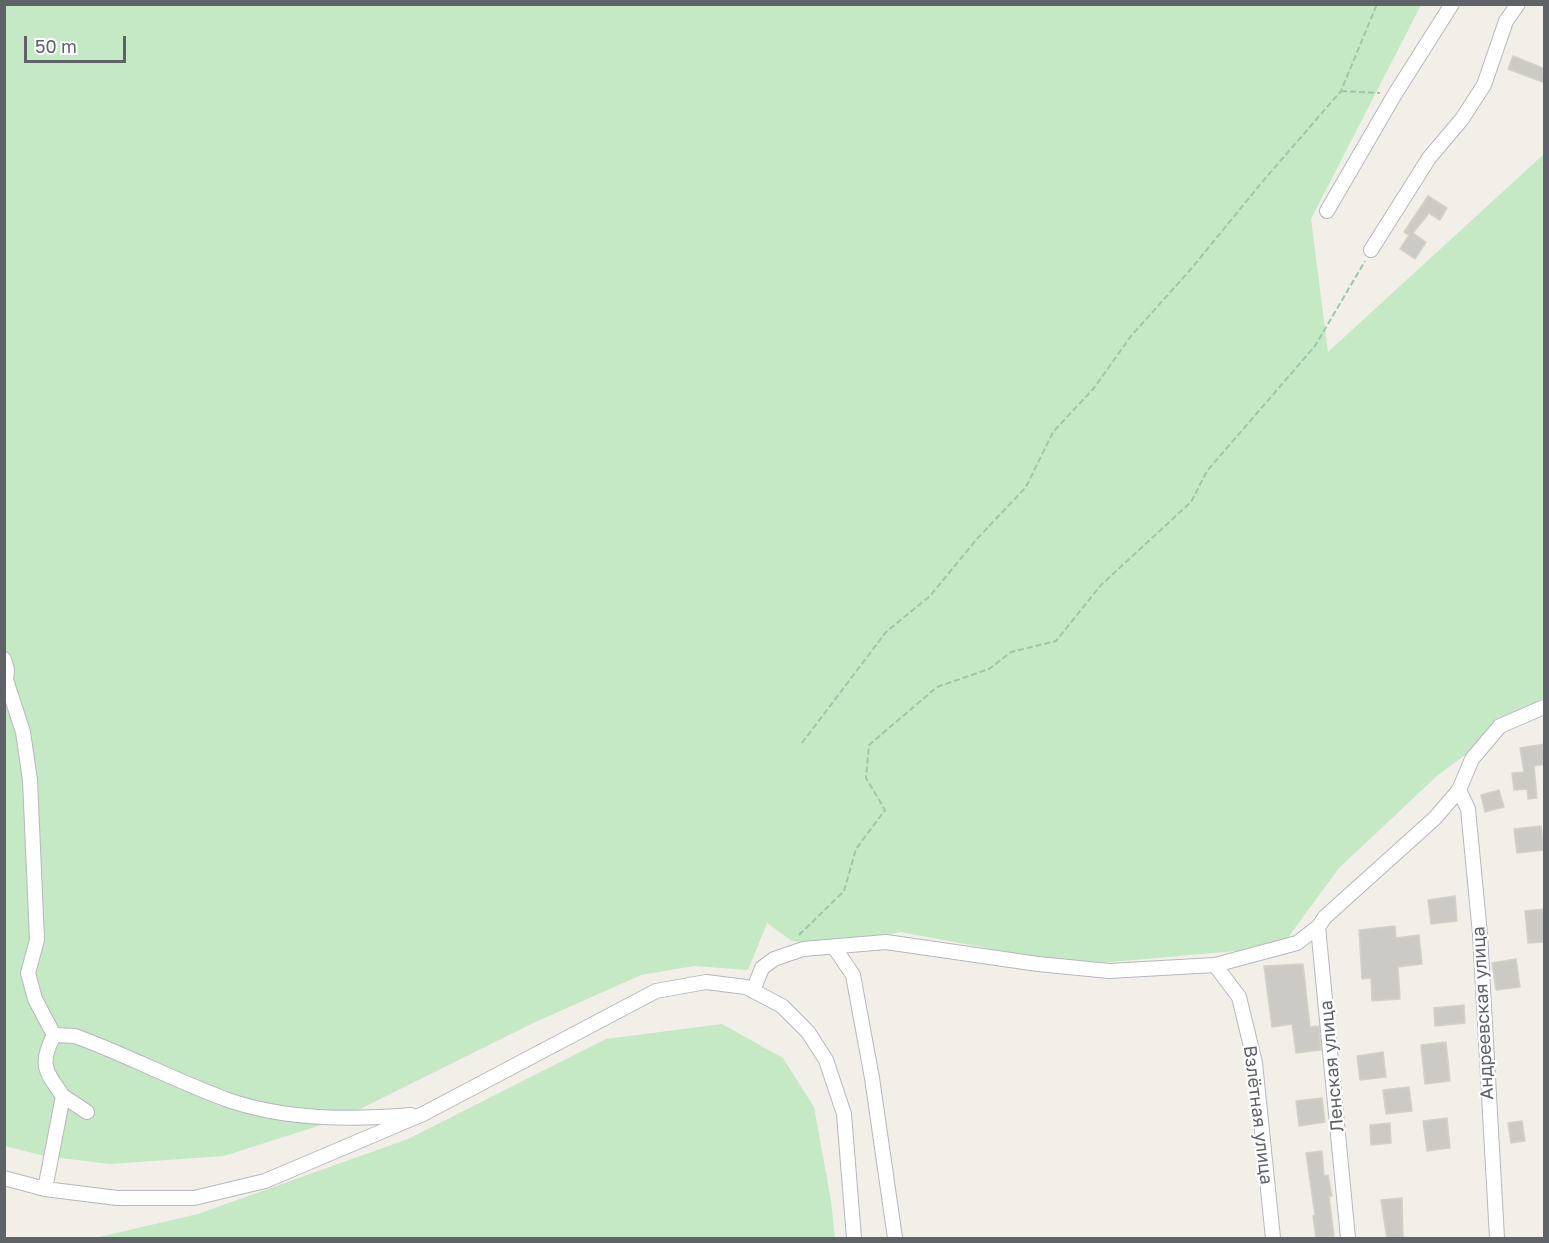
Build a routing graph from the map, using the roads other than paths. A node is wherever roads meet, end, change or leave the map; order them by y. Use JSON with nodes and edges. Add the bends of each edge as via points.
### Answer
{"nodes":[{"id":1,"x":1452,"y":4,"type":"edge"},
{"id":2,"x":1518,"y":4,"type":"edge"},
{"id":3,"x":1327,"y":211,"type":"dead end"},
{"id":4,"x":1371,"y":250,"type":"road end"},
{"id":5,"x":4,"y":659,"type":"edge"},
{"id":6,"x":1545,"y":707,"type":"edge"},
{"id":7,"x":1459,"y":790,"type":"junction"},
{"id":8,"x":1318,"y":927,"type":"junction"},
{"id":9,"x":834,"y":947,"type":"junction"},
{"id":10,"x":1215,"y":965,"type":"junction"},
{"id":11,"x":753,"y":991,"type":"junction"},
{"id":12,"x":54,"y":1035,"type":"junction"},
{"id":13,"x":63,"y":1096,"type":"junction"},
{"id":14,"x":87,"y":1112,"type":"dead end"},
{"id":15,"x":423,"y":1114,"type":"junction"},
{"id":16,"x":4,"y":1178,"type":"edge"},
{"id":17,"x":45,"y":1189,"type":"junction"},
{"id":18,"x":854,"y":1239,"type":"edge"},
{"id":19,"x":896,"y":1239,"type":"edge"},
{"id":20,"x":1273,"y":1239,"type":"edge"},
{"id":21,"x":1348,"y":1239,"type":"edge"},
{"id":22,"x":1497,"y":1239,"type":"edge"}],
"edges":[{"from":1,"to":3,"type":"street"},
{"from":2,"to":4,"type":"street","via":[[1506,21],[1484,85],[1424,166]]},
{"from":5,"to":12,"type":"street","via":[[6,680],[23,732],[30,780],[37,940],[28,973],[35,999]]},
{"from":6,"to":7,"type":"street","via":[[1500,726],[1472,759]]},
{"from":7,"to":8,"type":"street","via":[[1435,818]]},
{"from":7,"to":22,"type":"street","name":"Андреевская улица","via":[[1468,809],[1480,934]]},
{"from":8,"to":10,"type":"street","via":[[1297,943]]},
{"from":8,"to":21,"type":"street","name":"Ленская улица"},
{"from":9,"to":10,"type":"street","via":[[886,942],[1109,970]]},
{"from":9,"to":11,"type":"street","via":[[803,949],[774,959],[762,968]]},
{"from":9,"to":19,"type":"street","via":[[853,975]]},
{"from":10,"to":20,"type":"street","name":"Взлётная улица","via":[[1239,997],[1255,1063]]},
{"from":11,"to":15,"type":"street","via":[[706,982],[656,991]]},
{"from":11,"to":18,"type":"street","via":[[782,1006],[808,1032],[826,1060],[844,1113]]},
{"from":12,"to":13,"type":"street","via":[[44,1054],[47,1074]]},
{"from":12,"to":15,"type":"street","via":[[84,1040],[229,1100],[267,1110],[357,1120]]},
{"from":13,"to":14,"type":"street"},
{"from":13,"to":17,"type":"street"},
{"from":15,"to":17,"type":"street","via":[[265,1181],[194,1198],[117,1198]]},
{"from":16,"to":17,"type":"street"}]}
